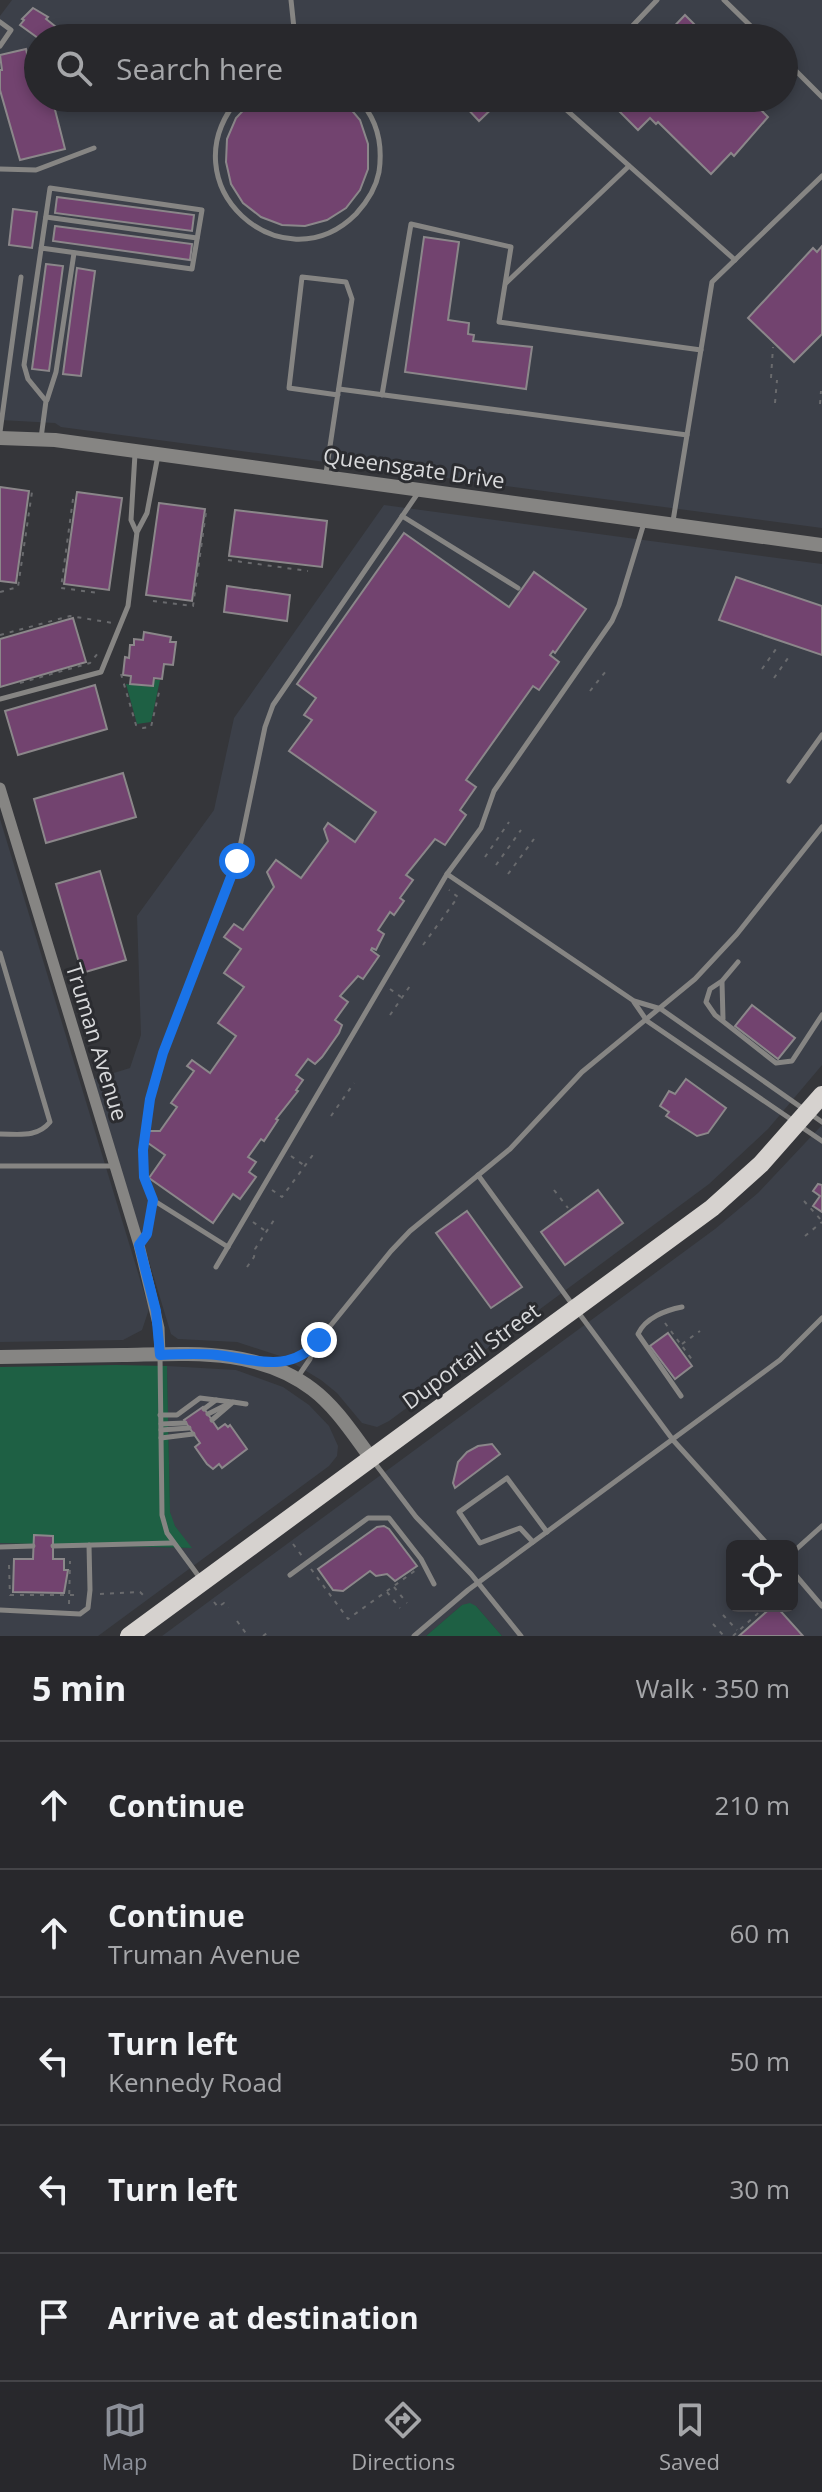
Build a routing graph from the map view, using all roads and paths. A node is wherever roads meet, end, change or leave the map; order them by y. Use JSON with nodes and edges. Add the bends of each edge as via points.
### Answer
{"nodes":[{"id":1,"x":291,"y":0,"type":"edge"},
{"id":2,"x":657,"y":0,"type":"edge"},
{"id":3,"x":724,"y":0,"type":"edge"},
{"id":4,"x":0,"y":22,"type":"edge"},
{"id":5,"x":294,"y":24,"type":"edge"},
{"id":6,"x":634,"y":24,"type":"edge"},
{"id":7,"x":749,"y":24,"type":"edge"},
{"id":8,"x":0,"y":46,"type":"edge"},
{"id":9,"x":798,"y":73,"type":"edge"},
{"id":10,"x":822,"y":97,"type":"edge"},
{"id":11,"x":227,"y":112,"type":"edge"},
{"id":12,"x":368,"y":112,"type":"edge"},
{"id":13,"x":569,"y":112,"type":"edge"},
{"id":14,"x":94,"y":148,"type":"dead end"},
{"id":15,"x":629,"y":166,"type":"junction"},
{"id":16,"x":0,"y":169,"type":"edge"},
{"id":17,"x":822,"y":176,"type":"edge"},
{"id":18,"x":46,"y":217,"type":"junction"},
{"id":19,"x":197,"y":238,"type":"junction"},
{"id":20,"x":41,"y":248,"type":"junction"},
{"id":21,"x":74,"y":252,"type":"junction"},
{"id":22,"x":735,"y":260,"type":"junction"},
{"id":23,"x":21,"y":277,"type":"dead end"},
{"id":24,"x":505,"y":284,"type":"junction"},
{"id":25,"x":773,"y":347,"type":"dead end"},
{"id":26,"x":701,"y":350,"type":"junction"},
{"id":27,"x":771,"y":378,"type":"dead end"},
{"id":28,"x":777,"y":380,"type":"dead end"},
{"id":29,"x":821,"y":391,"type":"edge"},
{"id":30,"x":338,"y":392,"type":"junction"},
{"id":31,"x":382,"y":395,"type":"junction"},
{"id":32,"x":46,"y":401,"type":"junction"},
{"id":33,"x":775,"y":403,"type":"dead end"},
{"id":34,"x":820,"y":404,"type":"edge"},
{"id":35,"x":0,"y":435,"type":"edge"},
{"id":36,"x":687,"y":435,"type":"junction"},
{"id":37,"x":41,"y":439,"type":"junction"},
{"id":38,"x":135,"y":451,"type":"junction"},
{"id":39,"x":158,"y":454,"type":"junction"},
{"id":40,"x":325,"y":478,"type":"junction"},
{"id":41,"x":419,"y":491,"type":"junction"},
{"id":42,"x":32,"y":492,"type":"dead end"},
{"id":43,"x":73,"y":499,"type":"dead end"},
{"id":44,"x":206,"y":512,"type":"dead end"},
{"id":45,"x":402,"y":516,"type":"junction"},
{"id":46,"x":644,"y":522,"type":"junction"},
{"id":47,"x":672,"y":525,"type":"junction"},
{"id":48,"x":137,"y":532,"type":"junction"},
{"id":49,"x":822,"y":545,"type":"edge"},
{"id":50,"x":228,"y":560,"type":"dead end"},
{"id":51,"x":308,"y":571,"type":"dead end"},
{"id":52,"x":518,"y":588,"type":"dead end"},
{"id":53,"x":0,"y":592,"type":"edge"},
{"id":54,"x":99,"y":593,"type":"dead end"},
{"id":55,"x":153,"y":601,"type":"dead end"},
{"id":56,"x":113,"y":630,"type":"dead end"},
{"id":57,"x":0,"y":635,"type":"edge"},
{"id":58,"x":102,"y":648,"type":"dead end"},
{"id":59,"x":776,"y":649,"type":"dead end"},
{"id":60,"x":788,"y":658,"type":"dead end"},
{"id":61,"x":762,"y":669,"type":"dead end"},
{"id":62,"x":606,"y":671,"type":"dead end"},
{"id":63,"x":121,"y":674,"type":"dead end"},
{"id":64,"x":774,"y":678,"type":"dead end"},
{"id":65,"x":15,"y":684,"type":"dead end"},
{"id":66,"x":160,"y":688,"type":"dead end"},
{"id":67,"x":590,"y":691,"type":"dead end"},
{"id":68,"x":0,"y":699,"type":"edge"},
{"id":69,"x":822,"y":735,"type":"edge"},
{"id":70,"x":789,"y":781,"type":"dead end"},
{"id":71,"x":0,"y":788,"type":"edge"},
{"id":72,"x":509,"y":822,"type":"dead end"},
{"id":73,"x":822,"y":827,"type":"edge"},
{"id":74,"x":521,"y":830,"type":"dead end"},
{"id":75,"x":534,"y":839,"type":"dead end"},
{"id":76,"x":485,"y":857,"type":"dead end"},
{"id":77,"x":496,"y":865,"type":"dead end"},
{"id":78,"x":447,"y":874,"type":"junction"},
{"id":79,"x":508,"y":874,"type":"dead end"},
{"id":80,"x":458,"y":897,"type":"dead end"},
{"id":81,"x":423,"y":945,"type":"dead end"},
{"id":82,"x":0,"y":953,"type":"edge"},
{"id":83,"x":738,"y":962,"type":"dead end"},
{"id":84,"x":722,"y":981,"type":"junction"},
{"id":85,"x":412,"y":983,"type":"dead end"},
{"id":86,"x":634,"y":1001,"type":"junction"},
{"id":87,"x":661,"y":1009,"type":"junction"},
{"id":88,"x":390,"y":1015,"type":"dead end"},
{"id":89,"x":822,"y":1015,"type":"edge"},
{"id":90,"x":723,"y":1019,"type":"junction"},
{"id":91,"x":647,"y":1021,"type":"junction"},
{"id":92,"x":354,"y":1083,"type":"dead end"},
{"id":93,"x":822,"y":1095,"type":"edge"},
{"id":94,"x":331,"y":1116,"type":"dead end"},
{"id":95,"x":809,"y":1119,"type":"edge"},
{"id":96,"x":0,"y":1134,"type":"edge"},
{"id":97,"x":822,"y":1141,"type":"edge"},
{"id":98,"x":315,"y":1152,"type":"dead end"},
{"id":99,"x":0,"y":1166,"type":"edge"},
{"id":100,"x":114,"y":1166,"type":"junction"},
{"id":101,"x":478,"y":1175,"type":"junction"},
{"id":102,"x":554,"y":1190,"type":"dead end"},
{"id":103,"x":282,"y":1197,"type":"dead end"},
{"id":104,"x":153,"y":1200,"type":"junction"},
{"id":105,"x":804,"y":1201,"type":"dead end"},
{"id":106,"x":568,"y":1208,"type":"dead end"},
{"id":107,"x":276,"y":1217,"type":"dead end"},
{"id":108,"x":822,"y":1222,"type":"edge"},
{"id":109,"x":805,"y":1236,"type":"dead end"},
{"id":110,"x":139,"y":1245,"type":"junction"},
{"id":111,"x":228,"y":1247,"type":"junction"},
{"id":112,"x":216,"y":1267,"type":"dead end"},
{"id":113,"x":247,"y":1267,"type":"dead end"},
{"id":114,"x":682,"y":1307,"type":"dead end"},
{"id":115,"x":576,"y":1309,"type":"junction"},
{"id":116,"x":822,"y":1318,"type":"edge"},
{"id":117,"x":665,"y":1322,"type":"dead end"},
{"id":118,"x":700,"y":1331,"type":"dead end"},
{"id":119,"x":681,"y":1344,"type":"junction"},
{"id":120,"x":314,"y":1346,"type":"junction"},
{"id":121,"x":160,"y":1355,"type":"junction"},
{"id":122,"x":0,"y":1357,"type":"edge"},
{"id":123,"x":693,"y":1361,"type":"dead end"},
{"id":124,"x":261,"y":1363,"type":"junction"},
{"id":125,"x":297,"y":1379,"type":"junction"},
{"id":126,"x":681,"y":1396,"type":"dead end"},
{"id":127,"x":216,"y":1400,"type":"junction"},
{"id":128,"x":233,"y":1402,"type":"junction"},
{"id":129,"x":246,"y":1404,"type":"dead end"},
{"id":130,"x":160,"y":1415,"type":"junction"},
{"id":131,"x":161,"y":1427,"type":"junction"},
{"id":132,"x":161,"y":1438,"type":"junction"},
{"id":133,"x":673,"y":1440,"type":"junction"},
{"id":134,"x":371,"y":1458,"type":"junction"},
{"id":135,"x":822,"y":1526,"type":"edge"},
{"id":136,"x":547,"y":1532,"type":"junction"},
{"id":137,"x":764,"y":1540,"type":"edge"},
{"id":138,"x":533,"y":1542,"type":"junction"},
{"id":139,"x":173,"y":1543,"type":"junction"},
{"id":140,"x":293,"y":1544,"type":"dead end"},
{"id":141,"x":89,"y":1545,"type":"junction"},
{"id":142,"x":33,"y":1546,"type":"dead end"},
{"id":143,"x":53,"y":1546,"type":"dead end"},
{"id":144,"x":0,"y":1547,"type":"edge"},
{"id":145,"x":798,"y":1548,"type":"edge"},
{"id":146,"x":302,"y":1557,"type":"dead end"},
{"id":147,"x":70,"y":1561,"type":"dead end"},
{"id":148,"x":9,"y":1565,"type":"dead end"},
{"id":149,"x":421,"y":1566,"type":"dead end"},
{"id":150,"x":311,"y":1568,"type":"dead end"},
{"id":151,"x":290,"y":1575,"type":"dead end"},
{"id":152,"x":798,"y":1578,"type":"edge"},
{"id":153,"x":203,"y":1583,"type":"junction"},
{"id":154,"x":478,"y":1583,"type":"junction"},
{"id":155,"x":434,"y":1584,"type":"dead end"},
{"id":156,"x":393,"y":1586,"type":"junction"},
{"id":157,"x":387,"y":1591,"type":"junction"},
{"id":158,"x":100,"y":1594,"type":"dead end"},
{"id":159,"x":69,"y":1595,"type":"junction"},
{"id":160,"x":84,"y":1595,"type":"dead end"},
{"id":161,"x":146,"y":1598,"type":"dead end"},
{"id":162,"x":214,"y":1602,"type":"dead end"},
{"id":163,"x":407,"y":1603,"type":"dead end"},
{"id":164,"x":822,"y":1606,"type":"edge"},
{"id":165,"x":228,"y":1608,"type":"dead end"},
{"id":166,"x":400,"y":1608,"type":"dead end"},
{"id":167,"x":0,"y":1610,"type":"edge"},
{"id":168,"x":759,"y":1612,"type":"edge"},
{"id":169,"x":723,"y":1615,"type":"dead end"},
{"id":170,"x":237,"y":1621,"type":"dead end"},
{"id":171,"x":713,"y":1624,"type":"dead end"},
{"id":172,"x":271,"y":1630,"type":"dead end"},
{"id":173,"x":738,"y":1631,"type":"junction"},
{"id":174,"x":129,"y":1636,"type":"edge"},
{"id":175,"x":248,"y":1636,"type":"edge"},
{"id":176,"x":263,"y":1636,"type":"edge"},
{"id":177,"x":414,"y":1636,"type":"edge"},
{"id":178,"x":521,"y":1636,"type":"edge"},
{"id":179,"x":724,"y":1636,"type":"edge"},
{"id":180,"x":733,"y":1636,"type":"edge"}],
"edges":[{"from":1,"to":5,"type":"lane"},
{"from":2,"to":6,"type":"lane"},
{"from":3,"to":7,"type":"lane"},
{"from":4,"to":8,"type":"lane","via":[[11,30]]},
{"from":9,"to":10,"type":"lane"},
{"from":11,"to":12,"type":"lane","via":[[215,140],[215,169],[224,196],[255,226],[295,239],[323,235],[347,223],[365,204],[377,181],[381,155]]},
{"from":13,"to":15,"type":"lane"},
{"from":14,"to":16,"type":"lane","via":[[36,170]]},
{"from":15,"to":22,"type":"lane"},
{"from":15,"to":24,"type":"lane"},
{"from":17,"to":22,"type":"lane"},
{"from":18,"to":19,"type":"lane"},
{"from":18,"to":19,"type":"lane","via":[[50,188],[202,210]]},
{"from":18,"to":20,"type":"lane"},
{"from":19,"to":21,"type":"lane","via":[[192,269]]},
{"from":20,"to":21,"type":"lane"},
{"from":20,"to":32,"type":"lane","via":[[24,365]]},
{"from":21,"to":32,"type":"lane","via":[[56,372]]},
{"from":22,"to":26,"type":"lane","via":[[712,282]]},
{"from":23,"to":35,"type":"lane"},
{"from":24,"to":26,"type":"lane","via":[[499,322]]},
{"from":24,"to":31,"type":"lane","via":[[511,247],[411,224]]},
{"from":25,"to":27,"type":"path"},
{"from":26,"to":36,"type":"lane"},
{"from":28,"to":33,"type":"path"},
{"from":29,"to":34,"type":"path"},
{"from":30,"to":30,"type":"lane","via":[[352,299],[346,282],[302,277],[289,388]]},
{"from":30,"to":31,"type":"lane"},
{"from":30,"to":40,"type":"lane"},
{"from":31,"to":36,"type":"lane"},
{"from":32,"to":37,"type":"lane"},
{"from":35,"to":37,"type":"street","name":"Queensgate Drive"},
{"from":36,"to":47,"type":"lane"},
{"from":37,"to":38,"type":"street","name":"Queensgate Drive"},
{"from":38,"to":39,"type":"street","name":"Queensgate Drive"},
{"from":38,"to":48,"type":"lane","via":[[131,520]]},
{"from":39,"to":40,"type":"street","name":"Queensgate Drive"},
{"from":39,"to":48,"type":"lane","via":[[147,513]]},
{"from":40,"to":41,"type":"street","name":"Queensgate Drive"},
{"from":41,"to":45,"type":"lane"},
{"from":41,"to":46,"type":"street","name":"Queensgate Drive"},
{"from":42,"to":53,"type":"path","via":[[18,587]]},
{"from":43,"to":54,"type":"path","via":[[61,588]]},
{"from":44,"to":55,"type":"path","via":[[193,606]]},
{"from":45,"to":52,"type":"lane"},
{"from":45,"to":104,"type":"lane","via":[[273,705],[237,861],[150,1099],[143,1150],[144,1177]]},
{"from":46,"to":47,"type":"street","name":"Queensgate Drive"},
{"from":46,"to":78,"type":"lane","via":[[612,621],[494,791],[481,828]]},
{"from":47,"to":49,"type":"street","name":"Queensgate Drive"},
{"from":48,"to":68,"type":"lane","via":[[128,606],[101,672]]},
{"from":50,"to":51,"type":"path"},
{"from":56,"to":57,"type":"path","via":[[113,623],[70,616]]},
{"from":58,"to":65,"type":"path","via":[[90,663]]},
{"from":59,"to":61,"type":"path"},
{"from":60,"to":64,"type":"path"},
{"from":62,"to":67,"type":"path"},
{"from":63,"to":66,"type":"path","via":[[136,725],[143,728],[151,727]]},
{"from":69,"to":70,"type":"lane"},
{"from":71,"to":100,"type":"street","name":"Truman Avenue"},
{"from":72,"to":76,"type":"path"},
{"from":73,"to":87,"type":"lane","via":[[731,940]]},
{"from":74,"to":77,"type":"path"},
{"from":75,"to":79,"type":"path"},
{"from":78,"to":86,"type":"lane"},
{"from":78,"to":111,"type":"lane"},
{"from":80,"to":81,"type":"path"},
{"from":82,"to":96,"type":"lane","via":[[50,1122],[32,1134]]},
{"from":83,"to":84,"type":"lane"},
{"from":84,"to":90,"type":"lane"},
{"from":84,"to":90,"type":"lane","via":[[710,989],[706,1002]]},
{"from":85,"to":88,"type":"path"},
{"from":86,"to":87,"type":"lane"},
{"from":86,"to":91,"type":"lane"},
{"from":87,"to":91,"type":"lane"},
{"from":87,"to":95,"type":"lane"},
{"from":89,"to":90,"type":"lane","via":[[792,1061],[776,1063]]},
{"from":91,"to":95,"type":"lane"},
{"from":91,"to":101,"type":"lane","via":[[582,1072],[510,1149]]},
{"from":92,"to":94,"type":"path"},
{"from":93,"to":95,"type":"main road","name":"Duportail Street"},
{"from":95,"to":97,"type":"lane"},
{"from":95,"to":115,"type":"main road","name":"Duportail Street","via":[[712,1208]]},
{"from":98,"to":103,"type":"path"},
{"from":99,"to":100,"type":"lane"},
{"from":100,"to":110,"type":"street","name":"Truman Avenue"},
{"from":101,"to":115,"type":"lane"},
{"from":101,"to":120,"type":"lane","via":[[391,1251]]},
{"from":102,"to":106,"type":"path"},
{"from":104,"to":110,"type":"lane","via":[[147,1234]]},
{"from":104,"to":111,"type":"lane"},
{"from":105,"to":108,"type":"path"},
{"from":107,"to":113,"type":"path"},
{"from":108,"to":109,"type":"path"},
{"from":110,"to":121,"type":"street","name":"Truman Avenue","via":[[156,1311]]},
{"from":111,"to":112,"type":"lane"},
{"from":114,"to":126,"type":"lane","via":[[666,1310],[638,1334]]},
{"from":115,"to":133,"type":"lane"},
{"from":115,"to":134,"type":"main road","name":"Duportail Street"},
{"from":116,"to":133,"type":"lane","via":[[780,1360]]},
{"from":117,"to":119,"type":"path"},
{"from":118,"to":119,"type":"path"},
{"from":119,"to":123,"type":"path"},
{"from":120,"to":124,"type":"lane","via":[[288,1361]]},
{"from":120,"to":125,"type":"lane"},
{"from":121,"to":122,"type":"street"},
{"from":121,"to":124,"type":"street","via":[[217,1355]]},
{"from":121,"to":130,"type":"lane"},
{"from":124,"to":125,"type":"street"},
{"from":125,"to":134,"type":"street","via":[[331,1405]]},
{"from":127,"to":128,"type":"lane"},
{"from":127,"to":128,"type":"lane","via":[[208,1414]]},
{"from":127,"to":130,"type":"lane","via":[[200,1398],[177,1415]]},
{"from":128,"to":129,"type":"lane"},
{"from":130,"to":131,"type":"lane"},
{"from":131,"to":132,"type":"lane"},
{"from":131,"to":132,"type":"lane","via":[[189,1428]]},
{"from":132,"to":139,"type":"lane","via":[[162,1515]]},
{"from":133,"to":136,"type":"lane"},
{"from":133,"to":137,"type":"lane"},
{"from":134,"to":153,"type":"main road","name":"Duportail Street"},
{"from":134,"to":154,"type":"lane","via":[[416,1517]]},
{"from":135,"to":145,"type":"lane"},
{"from":136,"to":138,"type":"lane"},
{"from":136,"to":138,"type":"lane","via":[[507,1478],[459,1512],[480,1543],[520,1528]]},
{"from":138,"to":154,"type":"lane"},
{"from":139,"to":141,"type":"lane"},
{"from":139,"to":153,"type":"lane"},
{"from":140,"to":146,"type":"path"},
{"from":141,"to":143,"type":"lane"},
{"from":141,"to":167,"type":"lane","via":[[88,1608],[80,1614]]},
{"from":142,"to":144,"type":"lane"},
{"from":147,"to":159,"type":"path"},
{"from":148,"to":159,"type":"path","via":[[10,1595]]},
{"from":149,"to":156,"type":"path"},
{"from":150,"to":157,"type":"path","via":[[348,1619]]},
{"from":151,"to":155,"type":"lane","via":[[368,1518],[389,1518]]},
{"from":152,"to":164,"type":"lane"},
{"from":153,"to":174,"type":"main road","name":"Duportail Street"},
{"from":154,"to":177,"type":"lane"},
{"from":154,"to":178,"type":"lane"},
{"from":156,"to":157,"type":"path"},
{"from":156,"to":163,"type":"path"},
{"from":157,"to":166,"type":"path"},
{"from":158,"to":161,"type":"path","via":[[140,1592]]},
{"from":159,"to":160,"type":"path"},
{"from":162,"to":165,"type":"path"},
{"from":168,"to":173,"type":"path"},
{"from":169,"to":173,"type":"path"},
{"from":170,"to":175,"type":"path"},
{"from":171,"to":179,"type":"path"},
{"from":172,"to":176,"type":"path"},
{"from":173,"to":180,"type":"path"}]}
